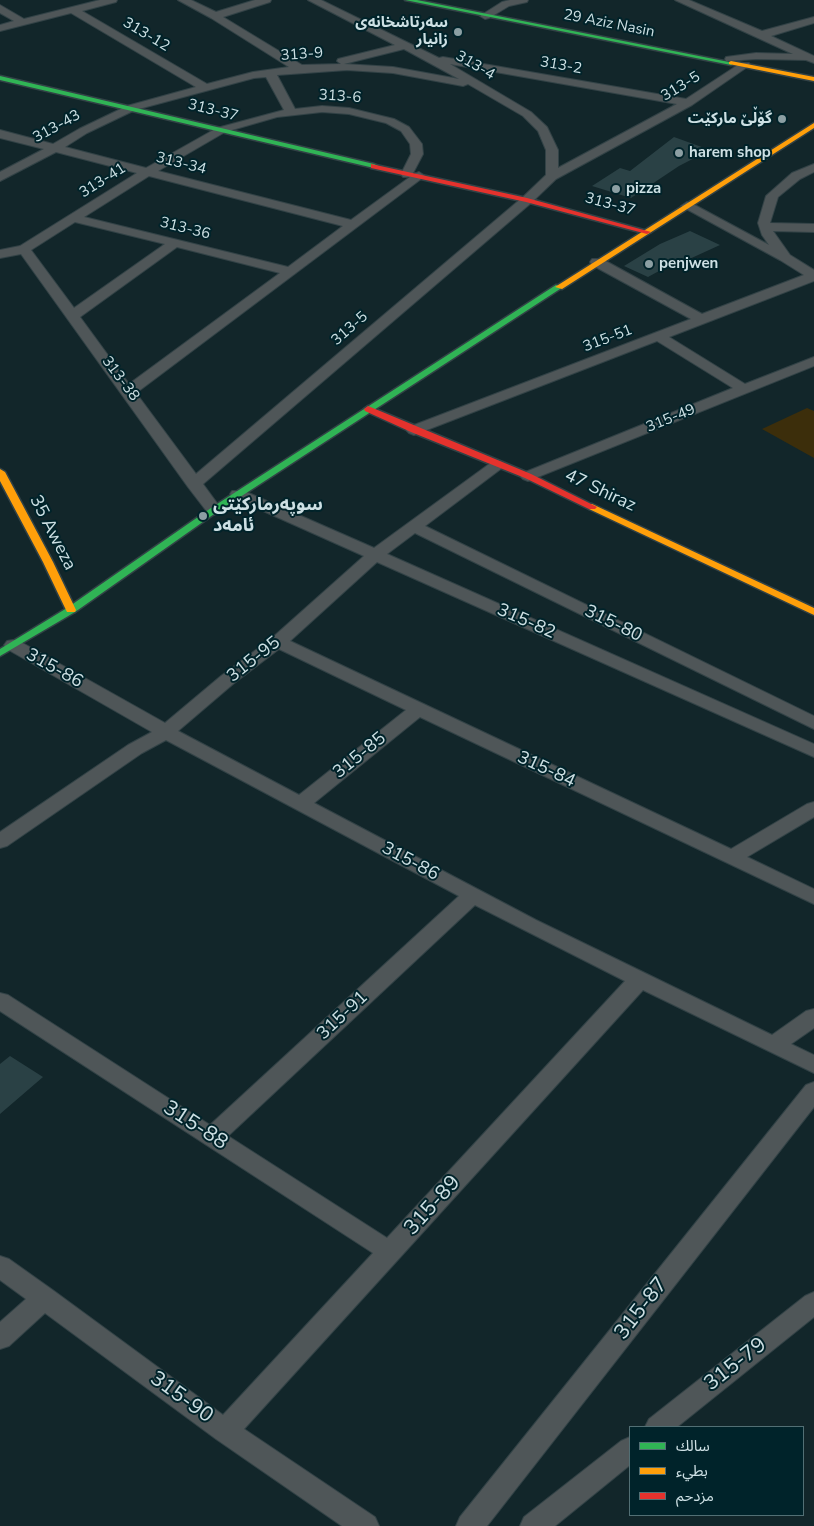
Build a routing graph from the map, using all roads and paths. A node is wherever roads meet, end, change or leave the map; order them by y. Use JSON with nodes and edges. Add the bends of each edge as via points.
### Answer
{"nodes":[{"id":1,"x":112,"y":0,"type":"edge"},
{"id":2,"x":183,"y":0,"type":"edge"},
{"id":3,"x":266,"y":0,"type":"edge"},
{"id":4,"x":313,"y":0,"type":"edge"},
{"id":5,"x":408,"y":0,"type":"edge"},
{"id":6,"x":523,"y":0,"type":"edge"},
{"id":7,"x":702,"y":0,"type":"edge"},
{"id":8,"x":502,"y":2,"type":"edge"},
{"id":9,"x":684,"y":2,"type":"edge"},
{"id":10,"x":0,"y":8,"type":"edge"},
{"id":11,"x":73,"y":10,"type":"junction"},
{"id":12,"x":215,"y":16,"type":"junction"},
{"id":13,"x":485,"y":16,"type":"junction"},
{"id":14,"x":814,"y":20,"type":"edge"},
{"id":15,"x":22,"y":22,"type":"junction"},
{"id":16,"x":0,"y":28,"type":"edge"},
{"id":17,"x":761,"y":34,"type":"junction"},
{"id":18,"x":404,"y":46,"type":"junction"},
{"id":19,"x":429,"y":57,"type":"junction"},
{"id":20,"x":811,"y":59,"type":"edge"},
{"id":21,"x":717,"y":60,"type":"junction"},
{"id":22,"x":745,"y":65,"type":"junction"},
{"id":23,"x":300,"y":69,"type":"junction"},
{"id":24,"x":270,"y":73,"type":"junction"},
{"id":25,"x":0,"y":78,"type":"edge"},
{"id":26,"x":814,"y":79,"type":"edge"},
{"id":27,"x":477,"y":85,"type":"junction"},
{"id":28,"x":204,"y":87,"type":"junction"},
{"id":29,"x":688,"y":103,"type":"junction"},
{"id":30,"x":131,"y":108,"type":"junction"},
{"id":31,"x":291,"y":112,"type":"junction"},
{"id":32,"x":814,"y":125,"type":"edge"},
{"id":33,"x":222,"y":130,"type":"junction"},
{"id":34,"x":0,"y":134,"type":"edge"},
{"id":35,"x":55,"y":148,"type":"junction"},
{"id":36,"x":814,"y":168,"type":"edge"},
{"id":37,"x":147,"y":172,"type":"junction"},
{"id":38,"x":413,"y":175,"type":"junction"},
{"id":39,"x":552,"y":176,"type":"junction"},
{"id":40,"x":0,"y":177,"type":"edge"},
{"id":41,"x":527,"y":200,"type":"junction"},
{"id":42,"x":687,"y":206,"type":"junction"},
{"id":43,"x":73,"y":218,"type":"junction"},
{"id":44,"x":354,"y":225,"type":"junction"},
{"id":45,"x":765,"y":227,"type":"junction"},
{"id":46,"x":814,"y":228,"type":"edge"},
{"id":47,"x":647,"y":232,"type":"junction"},
{"id":48,"x":175,"y":243,"type":"junction"},
{"id":49,"x":24,"y":249,"type":"junction"},
{"id":50,"x":0,"y":254,"type":"edge"},
{"id":51,"x":785,"y":258,"type":"junction"},
{"id":52,"x":597,"y":262,"type":"junction"},
{"id":53,"x":289,"y":271,"type":"junction"},
{"id":54,"x":814,"y":276,"type":"edge"},
{"id":55,"x":72,"y":316,"type":"junction"},
{"id":56,"x":703,"y":320,"type":"junction"},
{"id":57,"x":659,"y":337,"type":"junction"},
{"id":58,"x":814,"y":361,"type":"edge"},
{"id":59,"x":744,"y":389,"type":"junction"},
{"id":60,"x":129,"y":391,"type":"junction"},
{"id":61,"x":368,"y":409,"type":"junction"},
{"id":62,"x":414,"y":430,"type":"junction"},
{"id":63,"x":497,"y":465,"type":"junction"},
{"id":64,"x":0,"y":472,"type":"edge"},
{"id":65,"x":528,"y":476,"type":"junction"},
{"id":66,"x":194,"y":484,"type":"junction"},
{"id":67,"x":238,"y":494,"type":"junction"},
{"id":68,"x":214,"y":510,"type":"junction"},
{"id":69,"x":412,"y":526,"type":"junction"},
{"id":70,"x":375,"y":555,"type":"junction"},
{"id":71,"x":71,"y":610,"type":"junction"},
{"id":72,"x":814,"y":612,"type":"edge"},
{"id":73,"x":278,"y":642,"type":"junction"},
{"id":74,"x":7,"y":649,"type":"edge"},
{"id":75,"x":418,"y":709,"type":"junction"},
{"id":76,"x":814,"y":723,"type":"edge"},
{"id":77,"x":166,"y":732,"type":"junction"},
{"id":78,"x":814,"y":751,"type":"edge"},
{"id":79,"x":301,"y":803,"type":"junction"},
{"id":80,"x":814,"y":808,"type":"edge"},
{"id":81,"x":0,"y":840,"type":"edge"},
{"id":82,"x":731,"y":858,"type":"junction"},
{"id":83,"x":473,"y":895,"type":"junction"},
{"id":84,"x":814,"y":897,"type":"edge"},
{"id":85,"x":640,"y":980,"type":"junction"},
{"id":86,"x":0,"y":1001,"type":"edge"},
{"id":87,"x":814,"y":1016,"type":"edge"},
{"id":88,"x":773,"y":1045,"type":"junction"},
{"id":89,"x":814,"y":1065,"type":"edge"},
{"id":90,"x":814,"y":1091,"type":"edge"},
{"id":91,"x":212,"y":1138,"type":"junction"},
{"id":92,"x":390,"y":1252,"type":"junction"},
{"id":93,"x":0,"y":1266,"type":"edge"},
{"id":94,"x":45,"y":1298,"type":"junction"},
{"id":95,"x":814,"y":1303,"type":"edge"},
{"id":96,"x":0,"y":1338,"type":"edge"},
{"id":97,"x":659,"y":1426,"type":"edge"},
{"id":98,"x":226,"y":1431,"type":"junction"},
{"id":99,"x":629,"y":1450,"type":"edge"},
{"id":100,"x":366,"y":1526,"type":"edge"},
{"id":101,"x":470,"y":1526,"type":"edge"},
{"id":102,"x":534,"y":1526,"type":"edge"}],
"edges":[{"from":1,"to":11,"type":"street"},
{"from":2,"to":12,"type":"street"},
{"from":3,"to":12,"type":"street"},
{"from":4,"to":18,"type":"street","name":"313-4"},
{"from":5,"to":13,"type":"street","name":"29 Aziz Nasin"},
{"from":6,"to":8,"type":"street"},
{"from":7,"to":9,"type":"street"},
{"from":8,"to":13,"type":"street"},
{"from":9,"to":17,"type":"street"},
{"from":10,"to":15,"type":"street"},
{"from":11,"to":15,"type":"street"},
{"from":11,"to":28,"type":"street","name":"313-12"},
{"from":12,"to":23,"type":"street"},
{"from":13,"to":21,"type":"street","name":"29 Aziz Nasin"},
{"from":14,"to":17,"type":"street"},
{"from":15,"to":16,"type":"street"},
{"from":17,"to":20,"type":"street"},
{"from":18,"to":19,"type":"street","name":"313-4"},
{"from":18,"to":23,"type":"street"},
{"from":19,"to":27,"type":"street","name":"313-4"},
{"from":19,"to":29,"type":"street","name":"313-2"},
{"from":20,"to":21,"type":"street","via":[[756,56]]},
{"from":21,"to":22,"type":"street","name":"29 Aziz Nasin"},
{"from":22,"to":26,"type":"street","name":"29 Aziz Nasin"},
{"from":22,"to":29,"type":"street","name":"313-5"},
{"from":23,"to":24,"type":"street","name":"313-9"},
{"from":23,"to":27,"type":"street","name":"313-9","via":[[347,67],[393,70]]},
{"from":24,"to":28,"type":"street","name":"313-9"},
{"from":24,"to":31,"type":"street"},
{"from":25,"to":30,"type":"street","name":"313-37"},
{"from":27,"to":39,"type":"street","name":"313-4","via":[[527,114],[542,129],[552,150]]},
{"from":28,"to":30,"type":"street","name":"313-9"},
{"from":29,"to":39,"type":"street","name":"313-5"},
{"from":30,"to":33,"type":"street","name":"313-37"},
{"from":30,"to":35,"type":"street","name":"313-43"},
{"from":31,"to":33,"type":"street","name":"313-6","via":[[253,119]]},
{"from":31,"to":38,"type":"street","name":"313-6","via":[[349,111],[390,121],[405,129],[416,144]]},
{"from":32,"to":42,"type":"street"},
{"from":33,"to":37,"type":"street","name":"313-41"},
{"from":33,"to":38,"type":"street","name":"313-37"},
{"from":34,"to":35,"type":"street","name":"313-34"},
{"from":35,"to":37,"type":"street","name":"313-34"},
{"from":35,"to":40,"type":"street","name":"313-43"},
{"from":36,"to":45,"type":"street","via":[[796,176],[772,196]]},
{"from":37,"to":43,"type":"street","name":"313-41"},
{"from":37,"to":44,"type":"street","name":"313-34"},
{"from":38,"to":41,"type":"street","name":"313-37"},
{"from":38,"to":44,"type":"street"},
{"from":39,"to":41,"type":"street"},
{"from":41,"to":47,"type":"street","name":"313-37"},
{"from":41,"to":66,"type":"street","name":"313-5"},
{"from":42,"to":47,"type":"street"},
{"from":42,"to":51,"type":"street"},
{"from":43,"to":48,"type":"street","name":"313-36"},
{"from":43,"to":49,"type":"street","name":"313-41"},
{"from":44,"to":53,"type":"street"},
{"from":45,"to":46,"type":"street"},
{"from":45,"to":51,"type":"street","via":[[774,246]]},
{"from":47,"to":52,"type":"street"},
{"from":48,"to":53,"type":"street","name":"313-36"},
{"from":48,"to":55,"type":"street"},
{"from":49,"to":50,"type":"street","name":"313-41"},
{"from":49,"to":55,"type":"street","name":"313-38"},
{"from":51,"to":54,"type":"street"},
{"from":52,"to":56,"type":"street"},
{"from":52,"to":61,"type":"street"},
{"from":53,"to":60,"type":"street"},
{"from":54,"to":56,"type":"street","name":"315-51"},
{"from":55,"to":60,"type":"street","name":"313-38"},
{"from":56,"to":57,"type":"street","name":"315-51"},
{"from":57,"to":59,"type":"street"},
{"from":57,"to":62,"type":"street","name":"315-51"},
{"from":58,"to":59,"type":"street","name":"315-49"},
{"from":59,"to":65,"type":"street","name":"315-49"},
{"from":60,"to":66,"type":"street","name":"313-38"},
{"from":61,"to":62,"type":"street","name":"47 Shiraz"},
{"from":61,"to":67,"type":"street"},
{"from":62,"to":63,"type":"street","name":"47 Shiraz"},
{"from":63,"to":65,"type":"street","name":"47 Shiraz"},
{"from":63,"to":69,"type":"street","name":"315-95"},
{"from":64,"to":71,"type":"street","name":"35 Aweza"},
{"from":65,"to":72,"type":"street","name":"47 Shiraz"},
{"from":66,"to":68,"type":"street","name":"313-38"},
{"from":67,"to":68,"type":"street"},
{"from":67,"to":70,"type":"street","name":"315-82"},
{"from":68,"to":71,"type":"street"},
{"from":69,"to":70,"type":"street","name":"315-95"},
{"from":69,"to":76,"type":"street","name":"315-80"},
{"from":70,"to":73,"type":"street","name":"315-95"},
{"from":70,"to":78,"type":"street","name":"315-82"},
{"from":71,"to":74,"type":"street"},
{"from":73,"to":75,"type":"street","name":"315-84"},
{"from":73,"to":77,"type":"street","name":"315-95"},
{"from":74,"to":77,"type":"street","name":"315-86"},
{"from":75,"to":79,"type":"street","name":"315-85"},
{"from":75,"to":82,"type":"street","name":"315-84"},
{"from":77,"to":79,"type":"street","name":"315-86"},
{"from":77,"to":81,"type":"street","name":"315-95"},
{"from":79,"to":83,"type":"street","name":"315-86"},
{"from":80,"to":82,"type":"street"},
{"from":82,"to":84,"type":"street","name":"315-84"},
{"from":83,"to":85,"type":"street","name":"315-86"},
{"from":83,"to":91,"type":"street","name":"315-91"},
{"from":85,"to":88,"type":"street","name":"315-86"},
{"from":85,"to":92,"type":"street","name":"315-89"},
{"from":86,"to":91,"type":"street","name":"315-88"},
{"from":87,"to":88,"type":"street"},
{"from":88,"to":89,"type":"street","name":"315-86"},
{"from":90,"to":101,"type":"street","name":"315-87"},
{"from":91,"to":92,"type":"street","name":"315-88"},
{"from":92,"to":98,"type":"street","name":"315-89"},
{"from":93,"to":94,"type":"street","name":"315-90"},
{"from":94,"to":96,"type":"street"},
{"from":94,"to":98,"type":"street","name":"315-90"},
{"from":95,"to":97,"type":"street","name":"315-79"},
{"from":98,"to":100,"type":"street","name":"315-90"},
{"from":99,"to":102,"type":"street"}]}
